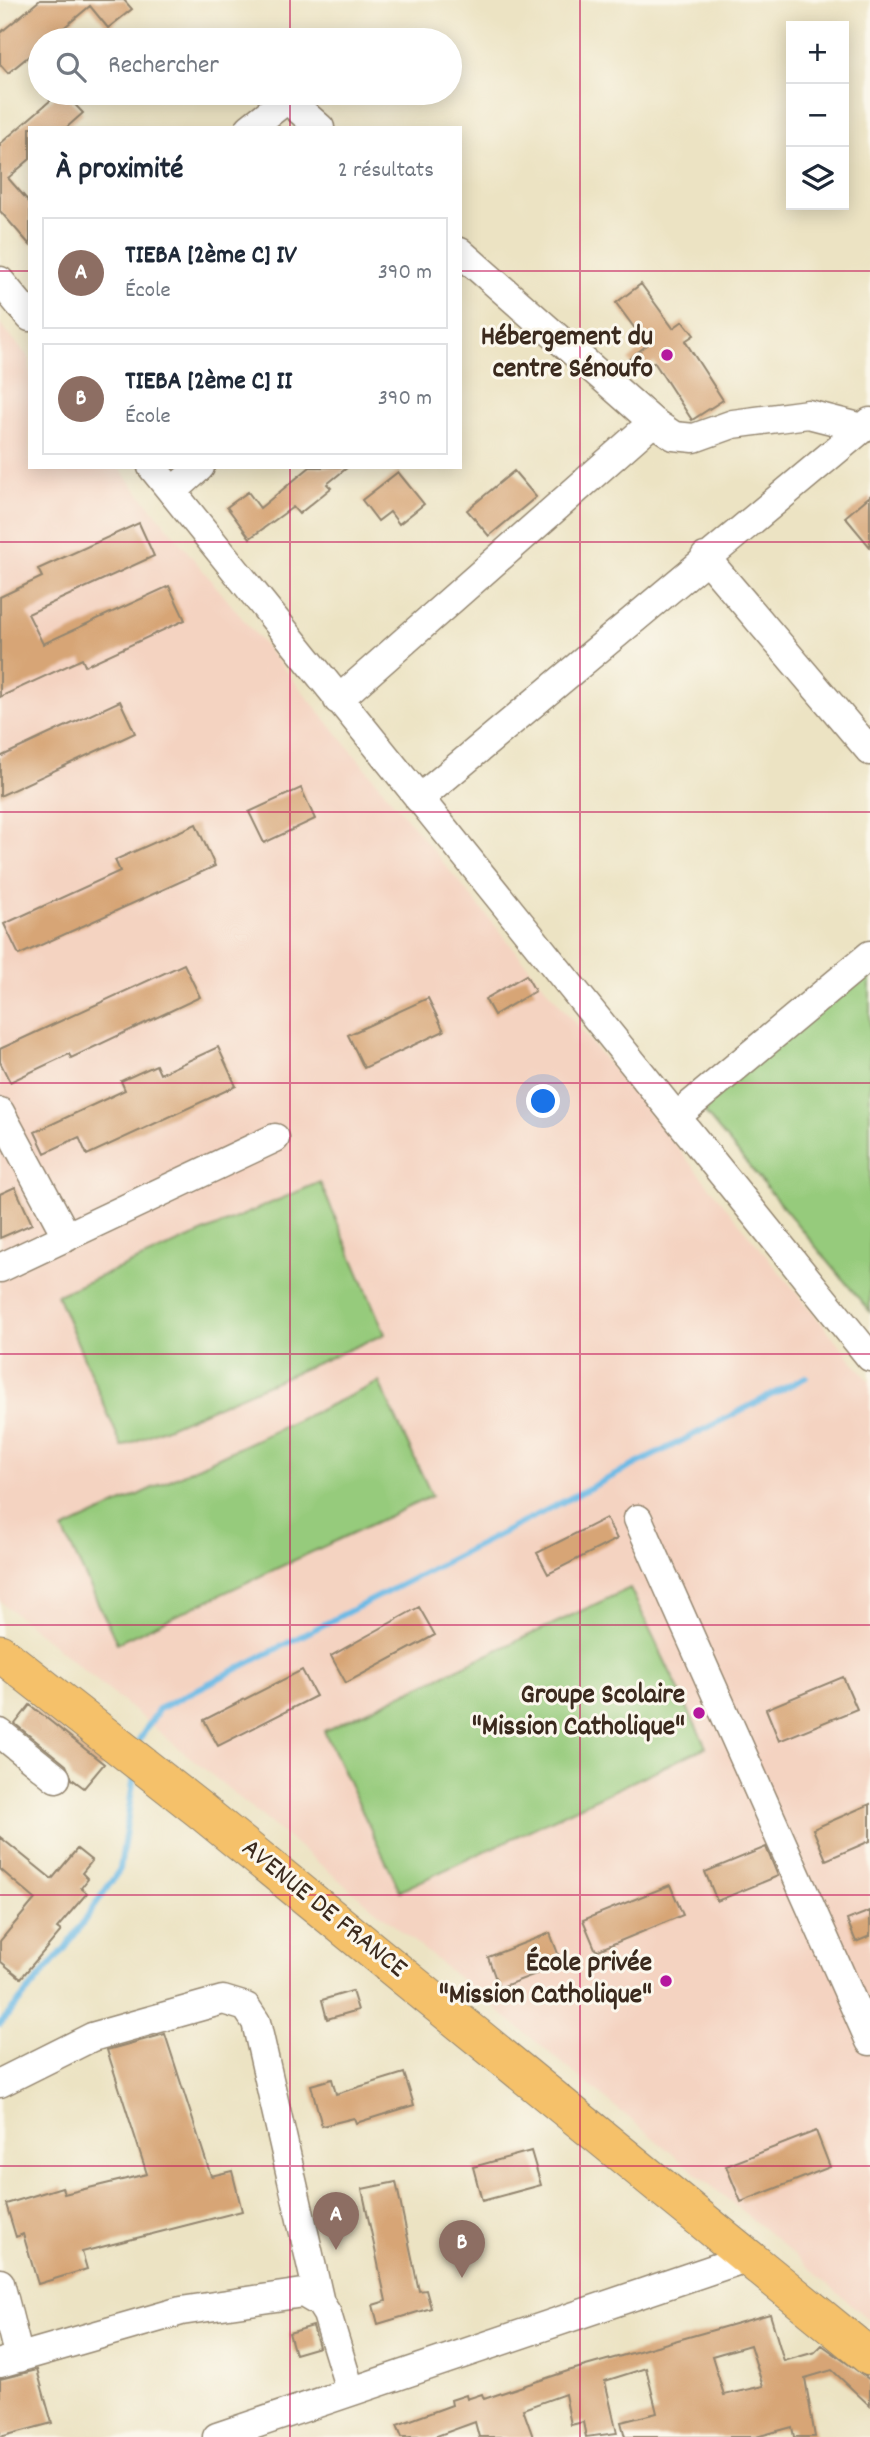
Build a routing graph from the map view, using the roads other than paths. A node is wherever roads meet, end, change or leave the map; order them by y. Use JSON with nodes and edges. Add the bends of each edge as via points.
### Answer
{"nodes":[{"id":1,"x":279,"y":105,"type":"edge"},
{"id":2,"x":294,"y":105,"type":"edge"},
{"id":3,"x":253,"y":126,"type":"edge"},
{"id":4,"x":318,"y":126,"type":"edge"},
{"id":5,"x":462,"y":254,"type":"edge"},
{"id":6,"x":0,"y":281,"type":"edge"},
{"id":7,"x":27,"y":308,"type":"edge"},
{"id":8,"x":653,"y":422,"type":"junction"},
{"id":9,"x":867,"y":425,"type":"edge"},
{"id":10,"x":154,"y":469,"type":"edge"},
{"id":11,"x":198,"y":469,"type":"edge"},
{"id":12,"x":172,"y":492,"type":"junction"},
{"id":13,"x":705,"y":557,"type":"junction"},
{"id":14,"x":338,"y":701,"type":"junction"},
{"id":15,"x":870,"y":751,"type":"edge"},
{"id":16,"x":419,"y":799,"type":"junction"},
{"id":17,"x":870,"y":955,"type":"edge"},
{"id":18,"x":0,"y":1112,"type":"edge"},
{"id":19,"x":677,"y":1116,"type":"junction"},
{"id":20,"x":275,"y":1138,"type":"dead end"},
{"id":21,"x":67,"y":1237,"type":"junction"},
{"id":22,"x":0,"y":1268,"type":"edge"},
{"id":23,"x":870,"y":1356,"type":"edge"},
{"id":24,"x":638,"y":1519,"type":"dead end"},
{"id":25,"x":1,"y":1655,"type":"edge"},
{"id":26,"x":0,"y":1733,"type":"edge"},
{"id":27,"x":55,"y":1778,"type":"dead end"},
{"id":28,"x":870,"y":2041,"type":"edge"},
{"id":29,"x":0,"y":2083,"type":"edge"},
{"id":30,"x":746,"y":2258,"type":"junction"},
{"id":31,"x":0,"y":2283,"type":"edge"},
{"id":32,"x":320,"y":2303,"type":"junction"},
{"id":33,"x":870,"y":2357,"type":"edge"},
{"id":34,"x":10,"y":2361,"type":"edge"},
{"id":35,"x":350,"y":2390,"type":"junction"},
{"id":36,"x":256,"y":2431,"type":"edge"},
{"id":37,"x":217,"y":2437,"type":"edge"}],
"edges":[{"from":1,"to":3,"type":"street"},
{"from":2,"to":4,"type":"street"},
{"from":5,"to":8,"type":"street"},
{"from":6,"to":7,"type":"street"},
{"from":8,"to":9,"type":"street","via":[[674,436],[695,438],[733,424],[808,414]]},
{"from":8,"to":14,"type":"street"},
{"from":9,"to":13,"type":"street"},
{"from":10,"to":12,"type":"street"},
{"from":11,"to":12,"type":"street"},
{"from":12,"to":14,"type":"street"},
{"from":13,"to":15,"type":"street"},
{"from":13,"to":16,"type":"street"},
{"from":14,"to":16,"type":"street"},
{"from":16,"to":19,"type":"street"},
{"from":17,"to":19,"type":"street"},
{"from":18,"to":21,"type":"street"},
{"from":19,"to":23,"type":"street"},
{"from":20,"to":21,"type":"street"},
{"from":21,"to":22,"type":"street"},
{"from":24,"to":28,"type":"street"},
{"from":25,"to":30,"type":"main road","name":"AVENUE DE FRANCE","via":[[201,1811]]},
{"from":26,"to":27,"type":"street"},
{"from":29,"to":32,"type":"street","via":[[92,2037],[223,2000],[246,2007],[256,2022]]},
{"from":30,"to":33,"type":"main road","name":"AVENUE DE FRANCE"},
{"from":30,"to":35,"type":"street"},
{"from":31,"to":34,"type":"street"},
{"from":32,"to":34,"type":"street","via":[[303,2294],[181,2311]]},
{"from":32,"to":35,"type":"street"},
{"from":35,"to":36,"type":"street"},
{"from":36,"to":37,"type":"street"}]}
